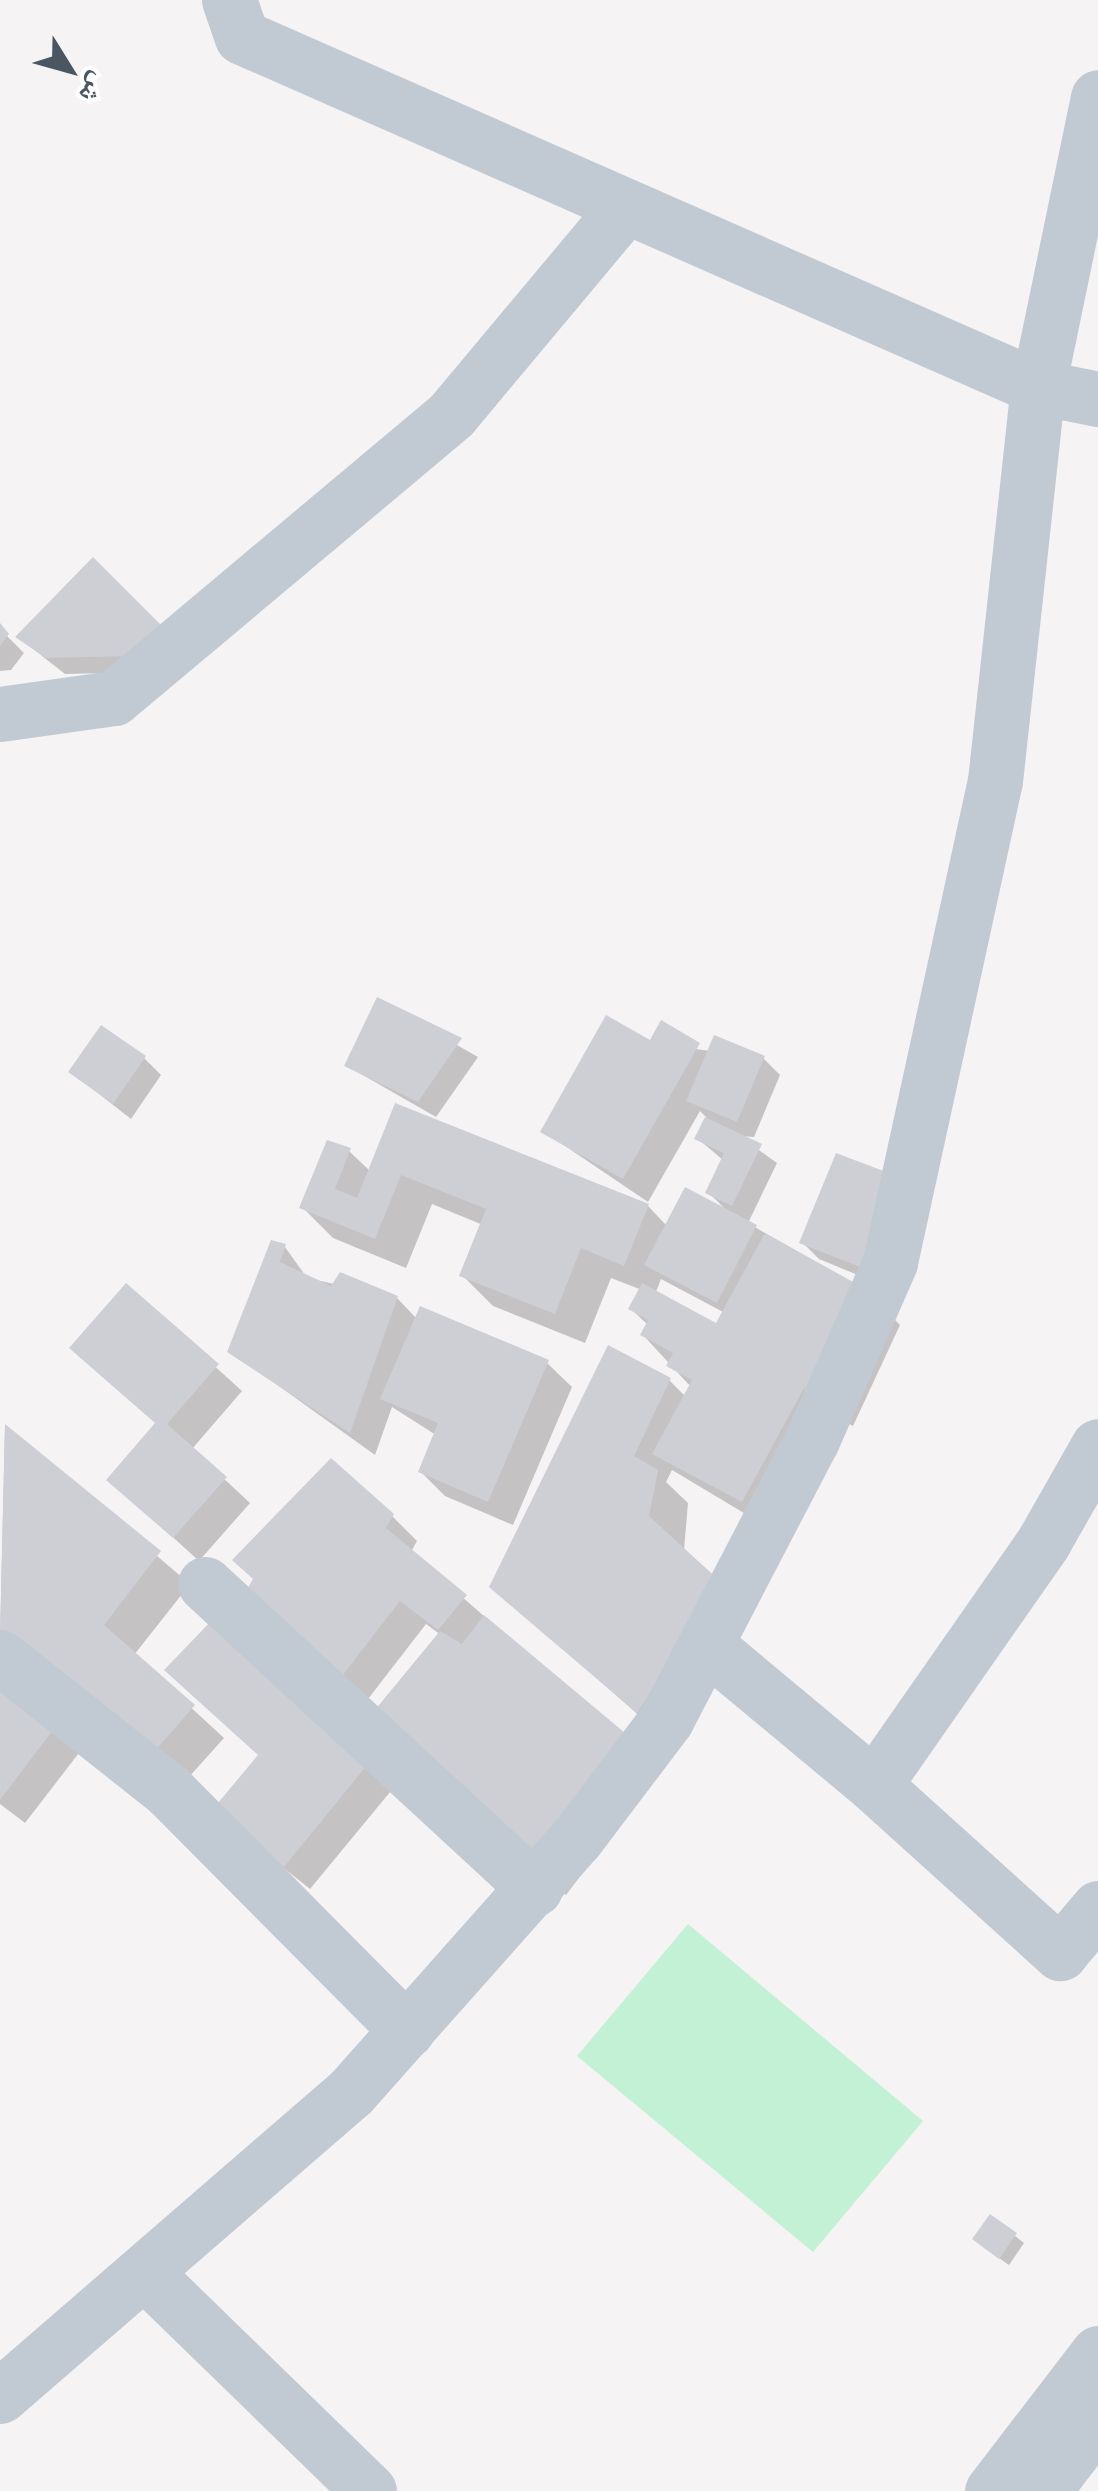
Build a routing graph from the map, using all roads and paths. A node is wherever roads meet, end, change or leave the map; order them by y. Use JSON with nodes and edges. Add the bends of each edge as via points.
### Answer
{"nodes":[{"id":1,"x":229,"y":0,"type":"edge"},
{"id":2,"x":1098,"y":97,"type":"edge"},
{"id":3,"x":626,"y":206,"type":"junction"},
{"id":4,"x":1038,"y":387,"type":"junction"},
{"id":5,"x":1098,"y":399,"type":"edge"},
{"id":6,"x":0,"y":714,"type":"edge"},
{"id":7,"x":1098,"y":1446,"type":"edge"},
{"id":8,"x":205,"y":1584,"type":"dead end"},
{"id":9,"x":706,"y":1645,"type":"junction"},
{"id":10,"x":0,"y":1657,"type":"edge"},
{"id":11,"x":874,"y":1784,"type":"junction"},
{"id":12,"x":534,"y":1888,"type":"junction"},
{"id":13,"x":1098,"y":1908,"type":"edge"},
{"id":14,"x":407,"y":2031,"type":"junction"},
{"id":15,"x":146,"y":2274,"type":"junction"},
{"id":16,"x":1098,"y":2353,"type":"edge"},
{"id":17,"x":0,"y":2396,"type":"edge"},
{"id":18,"x":1098,"y":2419,"type":"edge"},
{"id":19,"x":1028,"y":2485,"type":"edge"},
{"id":20,"x":369,"y":2491,"type":"edge"}],
"edges":[{"from":1,"to":3,"type":"street","via":[[242,37]]},
{"from":2,"to":4,"type":"street"},
{"from":3,"to":4,"type":"street"},
{"from":3,"to":6,"type":"street","via":[[452,414],[114,698]]},
{"from":4,"to":5,"type":"street"},
{"from":4,"to":9,"type":"street","via":[[995,781],[890,1262]]},
{"from":7,"to":11,"type":"street","via":[[1044,1541]]},
{"from":8,"to":12,"type":"street"},
{"from":9,"to":11,"type":"street"},
{"from":9,"to":12,"type":"street","via":[[666,1720]]},
{"from":10,"to":14,"type":"street","via":[[168,1790]]},
{"from":11,"to":13,"type":"street","via":[[1060,1954]]},
{"from":12,"to":14,"type":"street"},
{"from":14,"to":15,"type":"street"},
{"from":15,"to":17,"type":"street"},
{"from":15,"to":20,"type":"street"},
{"from":16,"to":19,"type":"street"},
{"from":18,"to":19,"type":"street"}]}
